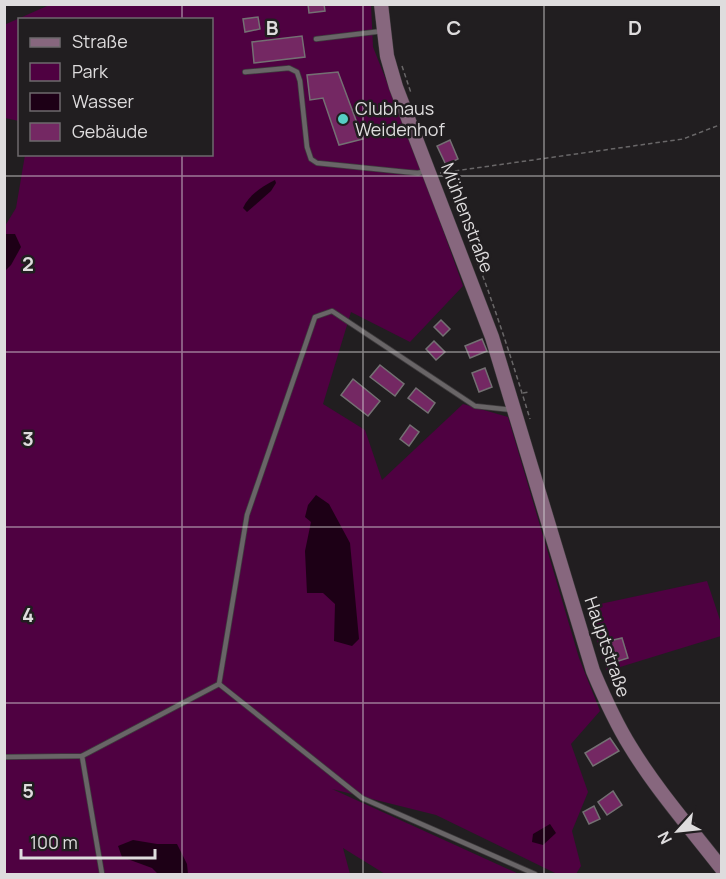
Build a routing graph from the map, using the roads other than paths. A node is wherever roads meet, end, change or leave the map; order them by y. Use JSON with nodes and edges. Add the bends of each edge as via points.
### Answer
{"nodes":[{"id":1,"x":381,"y":4,"type":"edge"},
{"id":2,"x":383,"y":31,"type":"junction"},
{"id":3,"x":316,"y":39,"type":"dead end"},
{"id":4,"x":245,"y":72,"type":"dead end"},
{"id":5,"x":429,"y":172,"type":"junction"},
{"id":6,"x":514,"y":410,"type":"junction"},
{"id":7,"x":219,"y":684,"type":"junction"},
{"id":8,"x":82,"y":756,"type":"junction"},
{"id":9,"x":4,"y":757,"type":"edge"},
{"id":10,"x":722,"y":869,"type":"edge"},
{"id":11,"x":102,"y":874,"type":"edge"},
{"id":12,"x":535,"y":874,"type":"edge"}],
"edges":[{"from":1,"to":2,"type":"main road","name":"Mühlenstraße"},
{"from":2,"to":3,"type":"lane"},
{"from":2,"to":5,"type":"main road","name":"Mühlenstraße","via":[[396,87]]},
{"from":4,"to":5,"type":"lane","via":[[289,68],[297,72],[309,156],[317,163]]},
{"from":5,"to":6,"type":"main road","name":"Mühlenstraße","via":[[482,307]]},
{"from":6,"to":7,"type":"lane","via":[[475,406],[332,311],[315,317],[247,515]]},
{"from":6,"to":10,"type":"main road","name":"Hauptstraße","via":[[584,645],[610,711],[651,777]]},
{"from":7,"to":8,"type":"lane"},
{"from":7,"to":12,"type":"lane","via":[[362,798]]},
{"from":8,"to":9,"type":"lane"},
{"from":8,"to":11,"type":"lane"}]}
